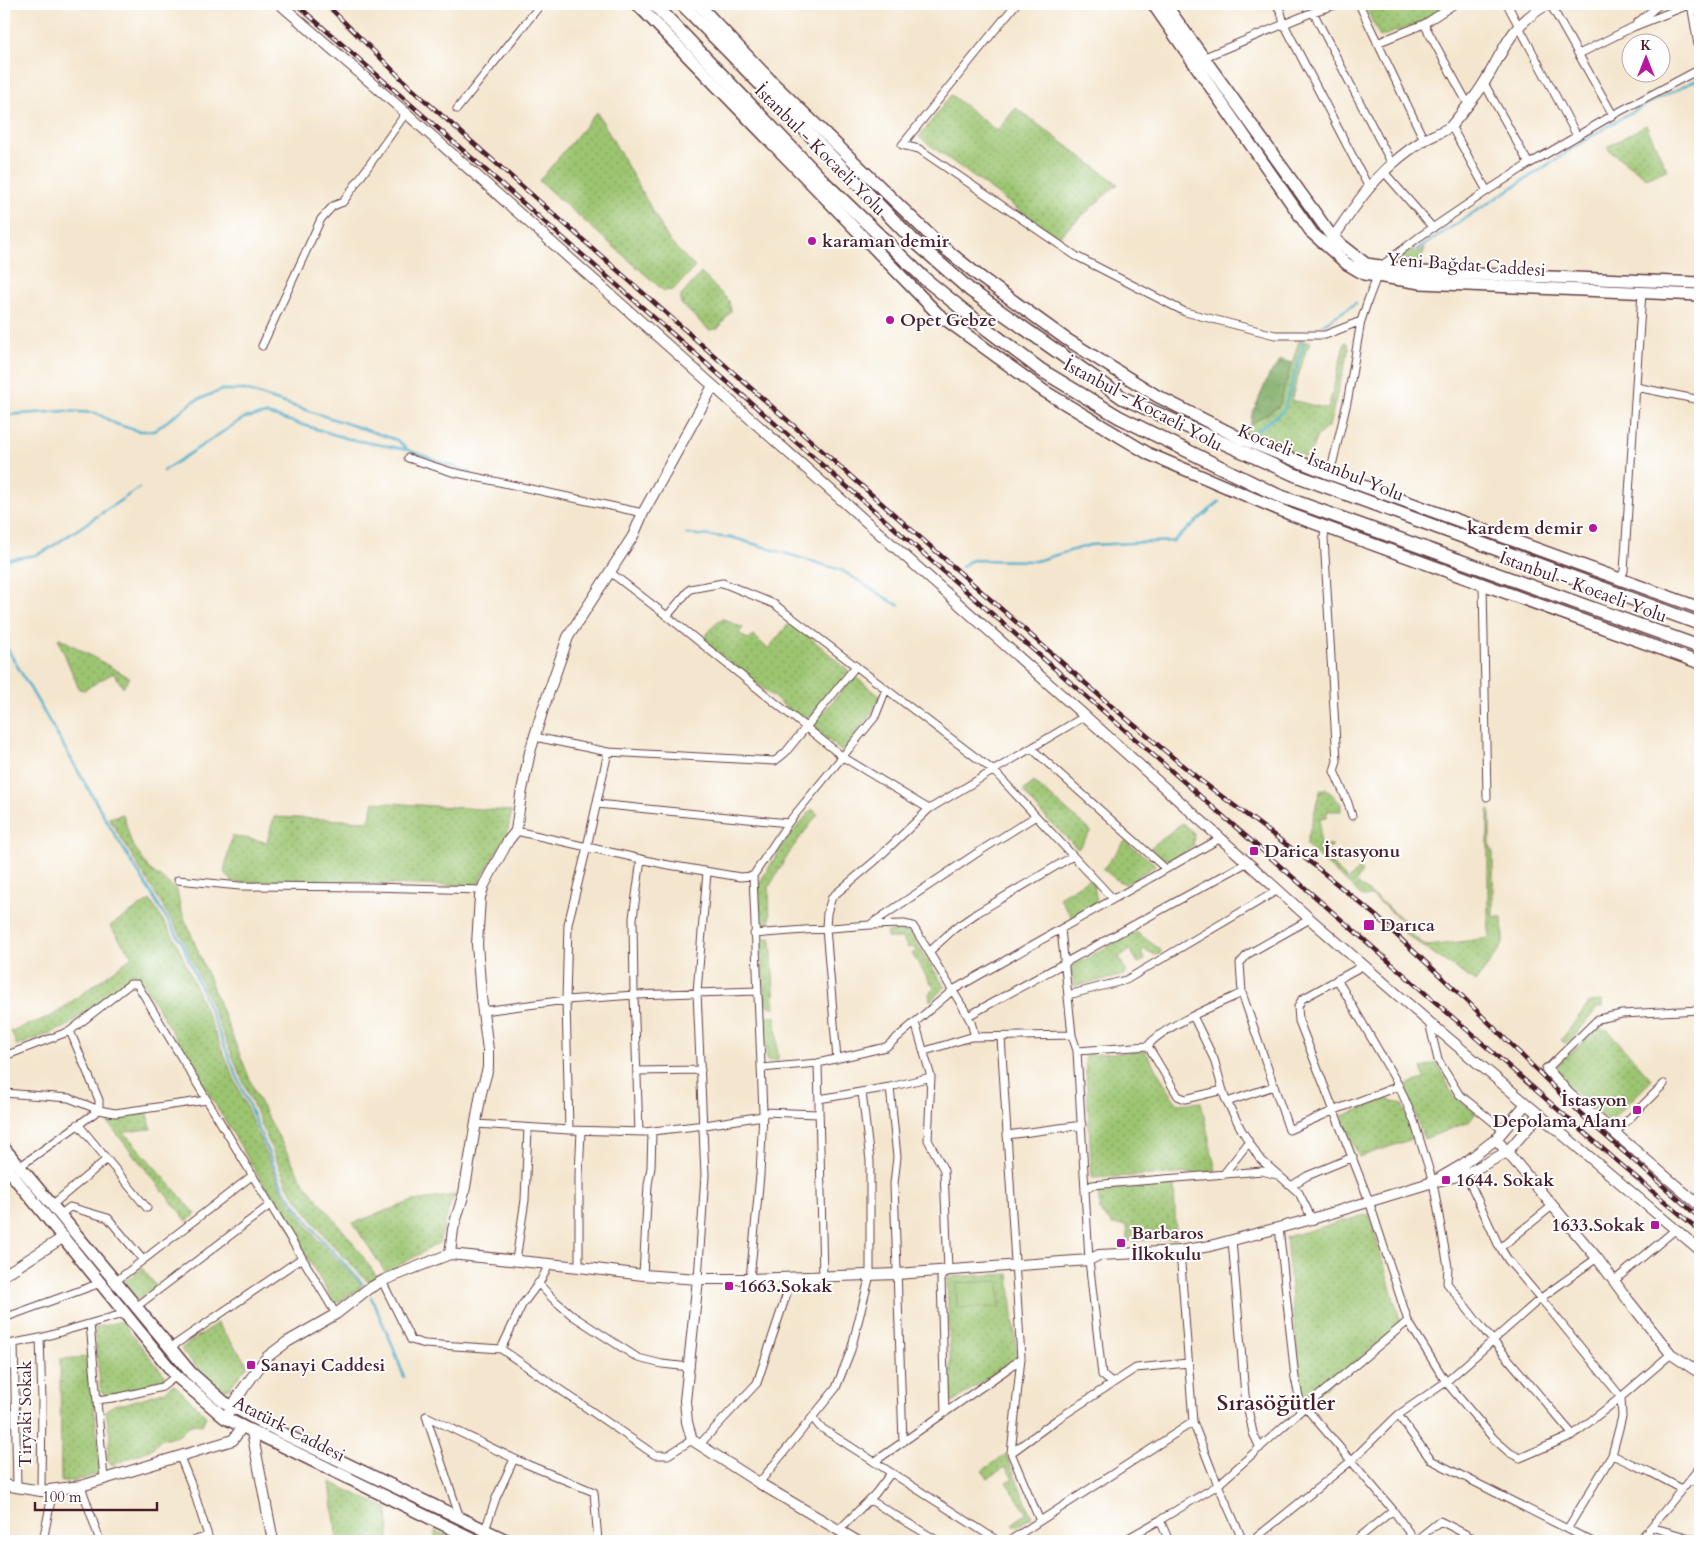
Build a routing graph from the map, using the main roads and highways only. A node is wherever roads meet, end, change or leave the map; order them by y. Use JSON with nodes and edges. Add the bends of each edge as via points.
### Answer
{"nodes":[{"id":1,"x":638,"y":4,"type":"edge"},
{"id":2,"x":654,"y":4,"type":"edge"},
{"id":3,"x":682,"y":4,"type":"edge"},
{"id":4,"x":698,"y":4,"type":"edge"},
{"id":5,"x":1153,"y":4,"type":"edge"},
{"id":6,"x":1165,"y":4,"type":"edge"},
{"id":7,"x":1198,"y":60,"type":"junction"},
{"id":8,"x":1380,"y":272,"type":"junction"},
{"id":9,"x":1700,"y":283,"type":"edge"},
{"id":10,"x":1700,"y":294,"type":"edge"},
{"id":11,"x":1700,"y":608,"type":"edge"},
{"id":12,"x":1700,"y":624,"type":"edge"},
{"id":13,"x":1700,"y":647,"type":"edge"},
{"id":14,"x":1700,"y":663,"type":"edge"},
{"id":15,"x":4,"y":1148,"type":"edge"},
{"id":16,"x":4,"y":1165,"type":"edge"},
{"id":17,"x":472,"y":1540,"type":"edge"},
{"id":18,"x":508,"y":1541,"type":"edge"}],
"edges":[{"from":1,"to":14,"type":"main road","via":[[938,314],[1044,391],[1149,454],[1292,515]]},
{"from":2,"to":13,"type":"highway","name":"İstanbul - Kocaeli Yolu","via":[[824,182],[925,279],[1041,370],[1119,417],[1277,495]]},
{"from":3,"to":12,"type":"highway","name":"Kocaeli - İstanbul Yolu","via":[[920,245],[970,290],[1123,398],[1295,475]]},
{"from":4,"to":11,"type":"main road","via":[[774,84],[938,243],[1066,339],[1157,396],[1242,439],[1330,474]]},
{"from":5,"to":7,"type":"main road","name":"Yeni Bağdat Caddesi"},
{"from":6,"to":7,"type":"main road","name":"Yeni Bağdat Caddesi"},
{"from":7,"to":8,"type":"main road","name":"Yeni Bağdat Caddesi","via":[[1332,238]]},
{"from":7,"to":8,"type":"main road","name":"Yeni Bağdat Caddesi","via":[[1312,233],[1347,264],[1364,274]]},
{"from":8,"to":9,"type":"main road","name":"Yeni Bağdat Caddesi"},
{"from":8,"to":10,"type":"main road","name":"Yeni Bağdat Caddesi","via":[[1420,283]]},
{"from":15,"to":18,"type":"main road","via":[[191,1373],[232,1407]]},
{"from":16,"to":17,"type":"main road","name":"Atatürk Caddesi","via":[[176,1376],[225,1418]]}]}
